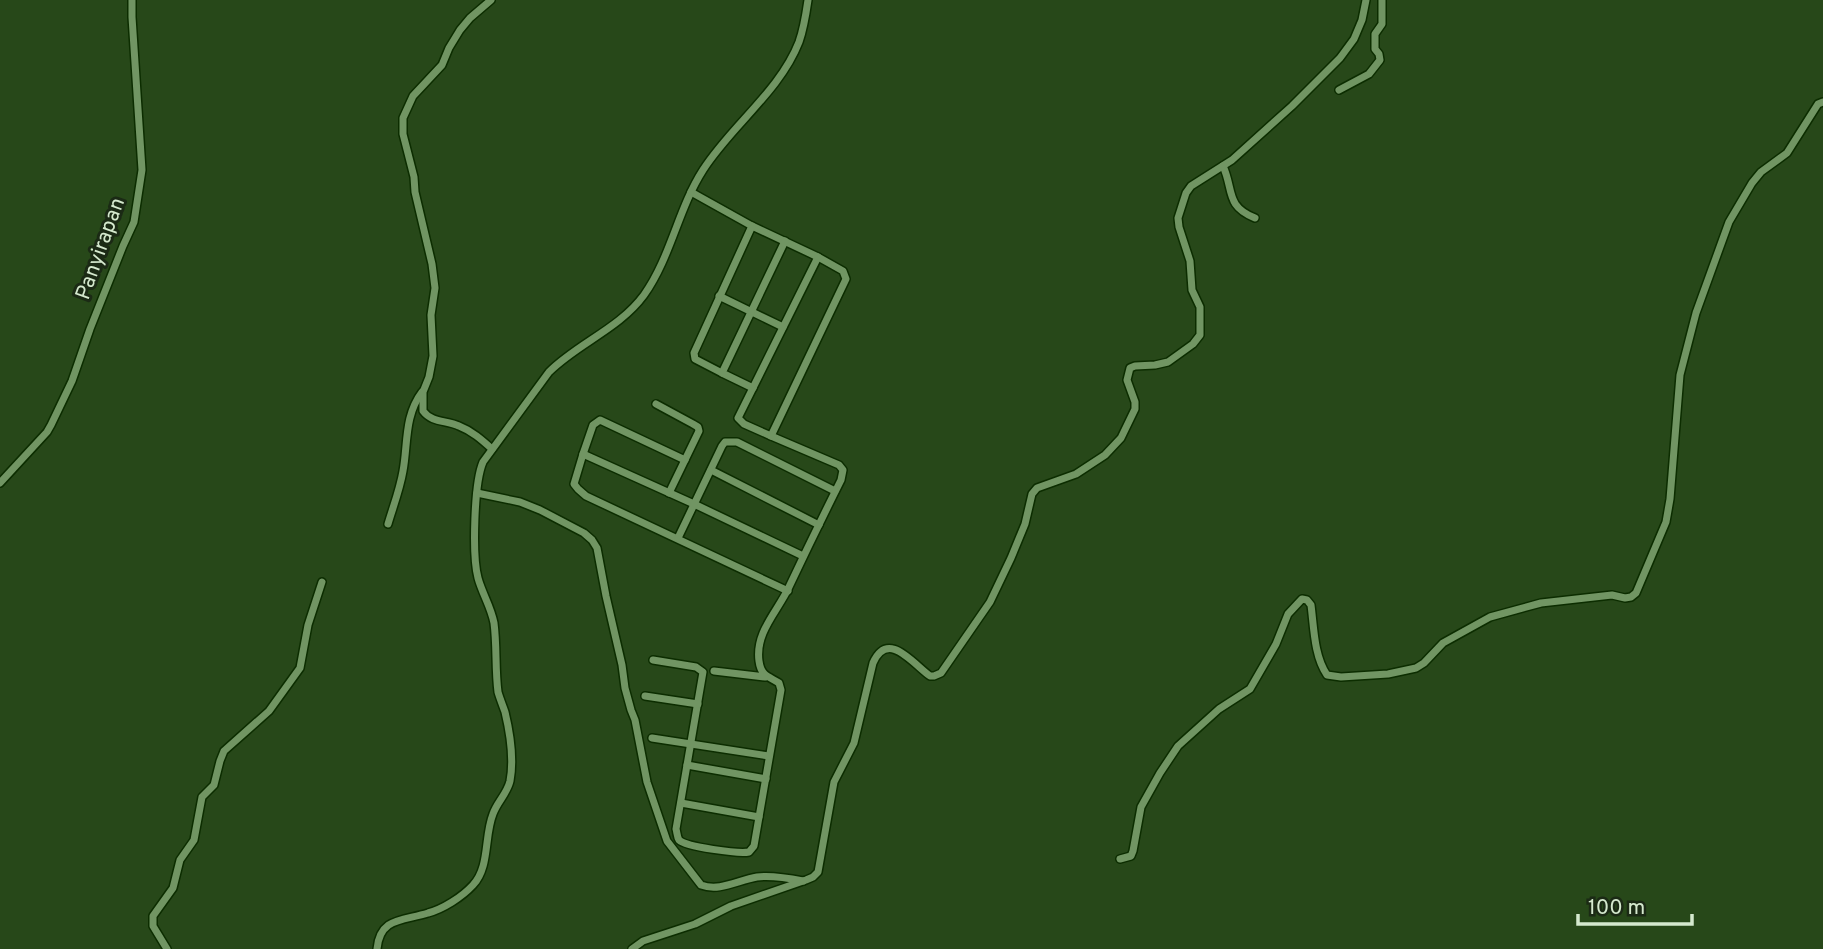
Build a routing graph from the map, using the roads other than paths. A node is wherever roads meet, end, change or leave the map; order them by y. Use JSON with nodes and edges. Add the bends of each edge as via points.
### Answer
{"nodes":[{"id":1,"x":132,"y":0,"type":"edge"},
{"id":2,"x":491,"y":0,"type":"edge"},
{"id":3,"x":808,"y":0,"type":"edge"},
{"id":4,"x":1366,"y":0,"type":"edge"},
{"id":5,"x":1382,"y":0,"type":"edge"},
{"id":6,"x":1339,"y":90,"type":"dead end"},
{"id":7,"x":1823,"y":102,"type":"edge"},
{"id":8,"x":1223,"y":166,"type":"junction"},
{"id":9,"x":691,"y":192,"type":"junction"},
{"id":10,"x":1255,"y":218,"type":"dead end"},
{"id":11,"x":752,"y":226,"type":"junction"},
{"id":12,"x":785,"y":241,"type":"junction"},
{"id":13,"x":818,"y":257,"type":"junction"},
{"id":14,"x":719,"y":296,"type":"junction"},
{"id":15,"x":751,"y":312,"type":"junction"},
{"id":16,"x":783,"y":327,"type":"junction"},
{"id":17,"x":722,"y":373,"type":"junction"},
{"id":18,"x":753,"y":387,"type":"junction"},
{"id":19,"x":423,"y":392,"type":"junction"},
{"id":20,"x":656,"y":404,"type":"dead end"},
{"id":21,"x":771,"y":436,"type":"junction"},
{"id":22,"x":492,"y":449,"type":"junction"},
{"id":23,"x":583,"y":454,"type":"junction"},
{"id":24,"x":685,"y":460,"type":"junction"},
{"id":25,"x":710,"y":470,"type":"junction"},
{"id":26,"x":0,"y":483,"type":"edge"},
{"id":27,"x":835,"y":491,"type":"junction"},
{"id":28,"x":477,"y":493,"type":"junction"},
{"id":29,"x":669,"y":493,"type":"junction"},
{"id":30,"x":694,"y":503,"type":"junction"},
{"id":31,"x":388,"y":524,"type":"dead end"},
{"id":32,"x":819,"y":525,"type":"junction"},
{"id":33,"x":678,"y":538,"type":"junction"},
{"id":34,"x":803,"y":556,"type":"junction"},
{"id":35,"x":323,"y":582,"type":"dead end"},
{"id":36,"x":788,"y":591,"type":"junction"},
{"id":37,"x":653,"y":660,"type":"dead end"},
{"id":38,"x":713,"y":671,"type":"dead end"},
{"id":39,"x":766,"y":677,"type":"junction"},
{"id":40,"x":645,"y":696,"type":"dead end"},
{"id":41,"x":698,"y":704,"type":"junction"},
{"id":42,"x":652,"y":738,"type":"dead end"},
{"id":43,"x":691,"y":744,"type":"junction"},
{"id":44,"x":769,"y":757,"type":"junction"},
{"id":45,"x":687,"y":765,"type":"junction"},
{"id":46,"x":766,"y":779,"type":"junction"},
{"id":47,"x":681,"y":803,"type":"junction"},
{"id":48,"x":759,"y":817,"type":"junction"},
{"id":49,"x":1120,"y":859,"type":"dead end"},
{"id":50,"x":803,"y":881,"type":"junction"},
{"id":51,"x":167,"y":949,"type":"edge"},
{"id":52,"x":377,"y":949,"type":"edge"},
{"id":53,"x":632,"y":949,"type":"edge"}],
"edges":[{"from":1,"to":26,"type":"street","name":"Panyirapan","via":[[142,170],[134,222],[51,425]]},
{"from":2,"to":19,"type":"street","via":[[460,30],[442,65],[413,96],[404,118],[404,141],[435,288],[433,356]]},
{"from":3,"to":9,"type":"street","via":[[791,58],[718,149]]},
{"from":4,"to":8,"type":"street","via":[[1362,20],[1346,51]]},
{"from":5,"to":6,"type":"street","via":[[1382,24],[1375,34],[1380,60],[1369,74]]},
{"from":7,"to":49,"type":"street","via":[[1787,153],[1752,183],[1729,222],[1696,313],[1680,375],[1667,522],[1636,593],[1541,603],[1490,617],[1443,643],[1416,668],[1341,677],[1327,675],[1321,666],[1311,605],[1302,599],[1288,614],[1250,689],[1219,709],[1178,746],[1141,807],[1133,851]]},
{"from":8,"to":10,"type":"street","via":[[1233,201]]},
{"from":8,"to":50,"type":"street","via":[[1191,186],[1178,218],[1190,261],[1192,290],[1200,307],[1199,338],[1168,362],[1130,368],[1127,380],[1135,410],[1121,438],[1076,474],[1044,484],[1032,494],[990,603],[941,673],[930,676],[892,649],[878,654],[854,743],[834,782],[818,872]]},
{"from":9,"to":11,"type":"street"},
{"from":9,"to":22,"type":"street","via":[[644,294],[617,324],[549,372]]},
{"from":11,"to":12,"type":"street"},
{"from":11,"to":14,"type":"street"},
{"from":12,"to":13,"type":"street"},
{"from":12,"to":15,"type":"street"},
{"from":13,"to":16,"type":"street"},
{"from":13,"to":21,"type":"street","via":[[844,271],[846,279]]},
{"from":14,"to":15,"type":"street"},
{"from":14,"to":17,"type":"street","via":[[694,356]]},
{"from":15,"to":16,"type":"street"},
{"from":15,"to":17,"type":"street"},
{"from":16,"to":18,"type":"street"},
{"from":17,"to":18,"type":"street"},
{"from":18,"to":21,"type":"street","via":[[738,418]]},
{"from":19,"to":22,"type":"street","via":[[426,415],[462,427]]},
{"from":19,"to":31,"type":"street","via":[[411,414],[403,473]]},
{"from":20,"to":24,"type":"street","via":[[698,427]]},
{"from":21,"to":27,"type":"street","via":[[842,467]]},
{"from":22,"to":28,"type":"street","via":[[480,470]]},
{"from":23,"to":24,"type":"street","via":[[593,425],[600,420]]},
{"from":23,"to":29,"type":"street"},
{"from":23,"to":33,"type":"street","via":[[575,487]]},
{"from":24,"to":29,"type":"street"},
{"from":25,"to":27,"type":"street","via":[[725,442],[737,442]]},
{"from":25,"to":30,"type":"street"},
{"from":25,"to":32,"type":"street"},
{"from":27,"to":32,"type":"street"},
{"from":28,"to":50,"type":"street","via":[[540,510],[584,533],[597,548],[647,782],[667,841],[701,886],[720,887],[757,877]]},
{"from":28,"to":52,"type":"street","via":[[477,574],[494,622],[499,694],[511,763],[509,784],[493,813],[474,884],[436,910],[387,925]]},
{"from":29,"to":30,"type":"street"},
{"from":30,"to":33,"type":"street"},
{"from":30,"to":34,"type":"street"},
{"from":32,"to":34,"type":"street"},
{"from":33,"to":36,"type":"street"},
{"from":34,"to":36,"type":"street"},
{"from":35,"to":51,"type":"street","via":[[300,668],[269,711],[224,751],[215,785],[202,797],[194,840],[180,860],[173,888],[153,916],[153,926]]},
{"from":36,"to":39,"type":"street","via":[[765,627],[758,650]]},
{"from":37,"to":41,"type":"street","via":[[702,670]]},
{"from":38,"to":39,"type":"street"},
{"from":39,"to":44,"type":"street","via":[[779,683],[781,690]]},
{"from":40,"to":41,"type":"street"},
{"from":41,"to":43,"type":"street"},
{"from":42,"to":43,"type":"street"},
{"from":43,"to":44,"type":"street"},
{"from":43,"to":45,"type":"street"},
{"from":44,"to":46,"type":"street"},
{"from":45,"to":46,"type":"street"},
{"from":45,"to":47,"type":"street"},
{"from":46,"to":48,"type":"street"},
{"from":47,"to":48,"type":"street"},
{"from":47,"to":48,"type":"street","via":[[676,829],[679,840],[722,851],[740,854],[752,850]]},
{"from":50,"to":53,"type":"street"}]}
